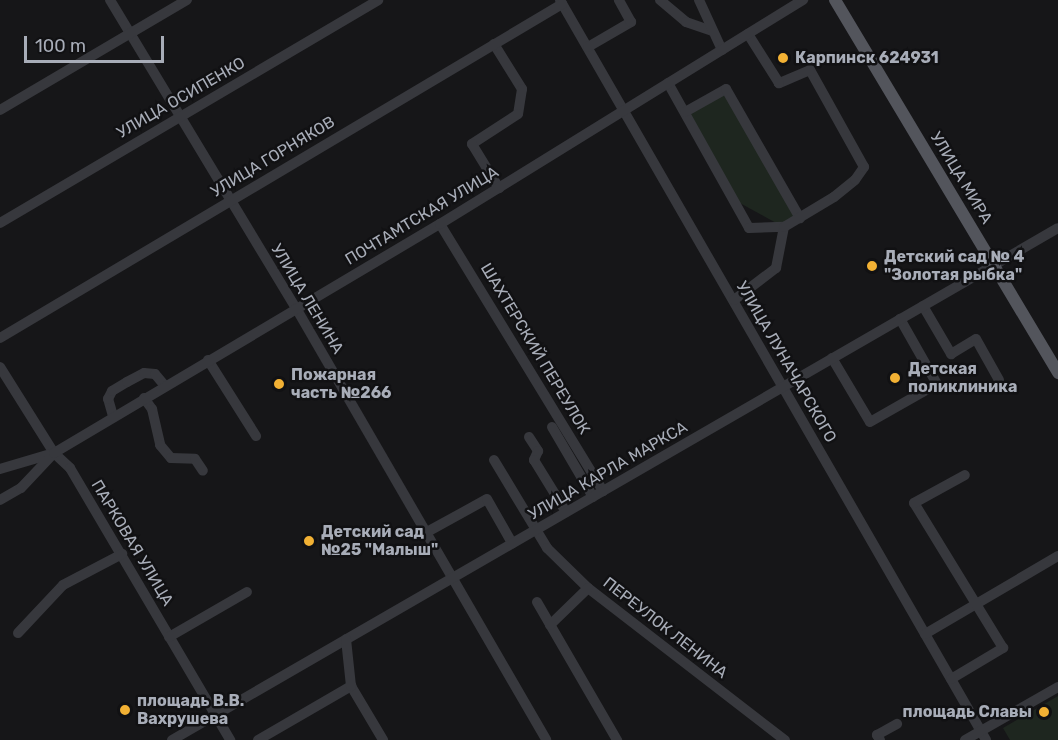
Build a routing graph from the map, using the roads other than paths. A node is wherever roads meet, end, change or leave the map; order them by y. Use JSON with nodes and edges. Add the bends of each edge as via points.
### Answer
{"nodes":[{"id":1,"x":110,"y":0,"type":"edge"},
{"id":2,"x":187,"y":0,"type":"edge"},
{"id":3,"x":378,"y":0,"type":"edge"},
{"id":4,"x":619,"y":0,"type":"edge"},
{"id":5,"x":660,"y":0,"type":"edge"},
{"id":6,"x":699,"y":0,"type":"edge"},
{"id":7,"x":803,"y":0,"type":"edge"},
{"id":8,"x":835,"y":0,"type":"edge"},
{"id":9,"x":561,"y":2,"type":"edge"},
{"id":10,"x":712,"y":32,"type":"junction"},
{"id":11,"x":128,"y":34,"type":"junction"},
{"id":12,"x":748,"y":34,"type":"junction"},
{"id":13,"x":494,"y":44,"type":"junction"},
{"id":14,"x":588,"y":47,"type":"junction"},
{"id":15,"x":722,"y":50,"type":"junction"},
{"id":16,"x":668,"y":82,"type":"junction"},
{"id":17,"x":0,"y":110,"type":"edge"},
{"id":18,"x":623,"y":110,"type":"junction"},
{"id":19,"x":685,"y":112,"type":"junction"},
{"id":20,"x":178,"y":117,"type":"junction"},
{"id":21,"x":498,"y":188,"type":"junction"},
{"id":22,"x":232,"y":199,"type":"junction"},
{"id":23,"x":800,"y":218,"type":"junction"},
{"id":24,"x":0,"y":223,"type":"edge"},
{"id":25,"x":440,"y":224,"type":"junction"},
{"id":26,"x":784,"y":227,"type":"junction"},
{"id":27,"x":1058,"y":228,"type":"edge"},
{"id":28,"x":994,"y":265,"type":"junction"},
{"id":29,"x":734,"y":300,"type":"junction"},
{"id":30,"x":922,"y":306,"type":"junction"},
{"id":31,"x":296,"y":308,"type":"junction"},
{"id":32,"x":900,"y":319,"type":"junction"},
{"id":33,"x":0,"y":338,"type":"edge"},
{"id":34,"x":832,"y":358,"type":"junction"},
{"id":35,"x":208,"y":360,"type":"junction"},
{"id":36,"x":0,"y":367,"type":"edge"},
{"id":37,"x":1058,"y":373,"type":"edge"},
{"id":38,"x":999,"y":380,"type":"dead end"},
{"id":39,"x":165,"y":386,"type":"junction"},
{"id":40,"x":783,"y":387,"type":"junction"},
{"id":41,"x":144,"y":398,"type":"junction"},
{"id":42,"x":113,"y":416,"type":"junction"},
{"id":43,"x":552,"y":427,"type":"dead end"},
{"id":44,"x":256,"y":436,"type":"dead end"},
{"id":45,"x":529,"y":437,"type":"dead end"},
{"id":46,"x":54,"y":453,"type":"junction"},
{"id":47,"x":494,"y":460,"type":"dead end"},
{"id":48,"x":0,"y":469,"type":"edge"},
{"id":49,"x":202,"y":471,"type":"dead end"},
{"id":50,"x":964,"y":475,"type":"dead end"},
{"id":51,"x":603,"y":491,"type":"junction"},
{"id":52,"x":593,"y":497,"type":"junction"},
{"id":53,"x":0,"y":500,"type":"edge"},
{"id":54,"x":566,"y":512,"type":"junction"},
{"id":55,"x":536,"y":529,"type":"junction"},
{"id":56,"x":428,"y":532,"type":"junction"},
{"id":57,"x":512,"y":543,"type":"junction"},
{"id":58,"x":122,"y":554,"type":"junction"},
{"id":59,"x":1058,"y":556,"type":"edge"},
{"id":60,"x":454,"y":577,"type":"junction"},
{"id":61,"x":588,"y":588,"type":"junction"},
{"id":62,"x":247,"y":592,"type":"dead end"},
{"id":63,"x":537,"y":603,"type":"dead end"},
{"id":64,"x":977,"y":604,"type":"junction"},
{"id":65,"x":550,"y":625,"type":"junction"},
{"id":66,"x":18,"y":633,"type":"dead end"},
{"id":67,"x":925,"y":634,"type":"junction"},
{"id":68,"x":170,"y":636,"type":"junction"},
{"id":69,"x":346,"y":639,"type":"junction"},
{"id":70,"x":951,"y":679,"type":"junction"},
{"id":71,"x":351,"y":686,"type":"junction"},
{"id":72,"x":1058,"y":687,"type":"edge"},
{"id":73,"x":215,"y":715,"type":"junction"},
{"id":74,"x":897,"y":724,"type":"dead end"},
{"id":75,"x":983,"y":736,"type":"edge"},
{"id":76,"x":172,"y":740,"type":"edge"},
{"id":77,"x":230,"y":740,"type":"edge"},
{"id":78,"x":258,"y":740,"type":"edge"},
{"id":79,"x":383,"y":740,"type":"edge"},
{"id":80,"x":546,"y":740,"type":"edge"},
{"id":81,"x":617,"y":740,"type":"edge"},
{"id":82,"x":785,"y":740,"type":"edge"},
{"id":83,"x":880,"y":740,"type":"edge"},
{"id":84,"x":965,"y":740,"type":"edge"}],
"edges":[{"from":1,"to":11,"type":"street","name":"УЛИЦА ЛЕНИНА"},
{"from":2,"to":11,"type":"street"},
{"from":3,"to":20,"type":"street","name":"УЛИЦА ОСИПЕНКО"},
{"from":4,"to":14,"type":"street","via":[[632,22]]},
{"from":5,"to":10,"type":"street","via":[[686,22]]},
{"from":6,"to":10,"type":"street"},
{"from":7,"to":12,"type":"street","name":"ПОЧТАМТСКАЯ УЛИЦА"},
{"from":8,"to":28,"type":"main road","name":"УЛИЦА МИРА"},
{"from":9,"to":13,"type":"street","name":"УЛИЦА ГОРНЯКОВ"},
{"from":9,"to":14,"type":"street","name":"УЛИЦА ЛУНАЧАРСКОГО"},
{"from":10,"to":15,"type":"street"},
{"from":11,"to":17,"type":"street"},
{"from":11,"to":20,"type":"street","name":"УЛИЦА ЛЕНИНА"},
{"from":12,"to":15,"type":"street","name":"ПОЧТАМТСКАЯ УЛИЦА"},
{"from":12,"to":23,"type":"street","via":[[779,83],[810,70],[863,160],[863,172],[855,180]]},
{"from":13,"to":21,"type":"street","via":[[522,89],[518,114],[472,144]]},
{"from":13,"to":22,"type":"street","name":"УЛИЦА ГОРНЯКОВ"},
{"from":14,"to":18,"type":"street","name":"УЛИЦА ЛУНАЧАРСКОГО"},
{"from":15,"to":16,"type":"street","name":"ПОЧТАМТСКАЯ УЛИЦА"},
{"from":16,"to":18,"type":"street","name":"ПОЧТАМТСКАЯ УЛИЦА"},
{"from":16,"to":19,"type":"street"},
{"from":18,"to":21,"type":"street","name":"ПОЧТАМТСКАЯ УЛИЦА"},
{"from":18,"to":29,"type":"street","name":"УЛИЦА ЛУНАЧАРСКОГО"},
{"from":19,"to":23,"type":"street","via":[[726,89]]},
{"from":19,"to":26,"type":"street","via":[[748,228]]},
{"from":20,"to":22,"type":"street","name":"УЛИЦА ЛЕНИНА"},
{"from":20,"to":24,"type":"street","name":"УЛИЦА ОСИПЕНКО"},
{"from":21,"to":25,"type":"street","name":"ПОЧТАМТСКАЯ УЛИЦА"},
{"from":22,"to":31,"type":"street","name":"УЛИЦА ЛЕНИНА"},
{"from":22,"to":33,"type":"street","name":"УЛИЦА ГОРНЯКОВ"},
{"from":23,"to":26,"type":"street"},
{"from":25,"to":31,"type":"street","name":"ПОЧТАМТСКАЯ УЛИЦА"},
{"from":25,"to":51,"type":"street","name":"ШАХТЕРСКИЙ ПЕРЕУЛОК"},
{"from":26,"to":29,"type":"street","via":[[776,268]]},
{"from":27,"to":28,"type":"street","name":"УЛИЦА КАРЛА МАРКСА"},
{"from":28,"to":30,"type":"street","name":"УЛИЦА КАРЛА МАРКСА"},
{"from":28,"to":37,"type":"main road","name":"УЛИЦА МИРА"},
{"from":29,"to":40,"type":"street","name":"УЛИЦА ЛУНАЧАРСКОГО"},
{"from":30,"to":32,"type":"street","name":"УЛИЦА КАРЛА МАРКСА"},
{"from":30,"to":38,"type":"street","via":[[951,354],[976,339]]},
{"from":31,"to":35,"type":"street","name":"ПОЧТАМТСКАЯ УЛИЦА"},
{"from":31,"to":56,"type":"street","name":"УЛИЦА ЛЕНИНА"},
{"from":32,"to":34,"type":"street","name":"УЛИЦА КАРЛА МАРКСА"},
{"from":32,"to":34,"type":"street","via":[[937,384],[870,422]]},
{"from":34,"to":40,"type":"street","name":"УЛИЦА КАРЛА МАРКСА"},
{"from":35,"to":39,"type":"street","name":"ПОЧТАМТСКАЯ УЛИЦА"},
{"from":35,"to":44,"type":"street"},
{"from":36,"to":46,"type":"street","name":"ПАРКОВАЯ УЛИЦА"},
{"from":39,"to":41,"type":"street","name":"ПОЧТАМТСКАЯ УЛИЦА"},
{"from":39,"to":42,"type":"street","via":[[155,374],[144,373],[127,382],[112,391],[108,399]]},
{"from":40,"to":51,"type":"street","name":"УЛИЦА КАРЛА МАРКСА"},
{"from":40,"to":67,"type":"street","name":"УЛИЦА ЛУНАЧАРСКОГО"},
{"from":41,"to":42,"type":"street","name":"ПОЧТАМТСКАЯ УЛИЦА"},
{"from":41,"to":49,"type":"street","via":[[152,409],[160,445],[171,458],[195,459]]},
{"from":42,"to":46,"type":"street","name":"ПОЧТАМТСКАЯ УЛИЦА"},
{"from":43,"to":52,"type":"street"},
{"from":45,"to":54,"type":"street","via":[[538,451],[534,460]]},
{"from":46,"to":48,"type":"street"},
{"from":46,"to":53,"type":"street","via":[[21,488]]},
{"from":46,"to":58,"type":"street","name":"ПАРКОВАЯ УЛИЦА","via":[[70,468]]},
{"from":47,"to":55,"type":"street","name":"ПЕРЕУЛОК ЛЕНИНА"},
{"from":50,"to":64,"type":"street","via":[[914,503]]},
{"from":51,"to":52,"type":"street","name":"УЛИЦА КАРЛА МАРКСА"},
{"from":52,"to":54,"type":"street","name":"УЛИЦА КАРЛА МАРКСА"},
{"from":54,"to":55,"type":"street","name":"УЛИЦА КАРЛА МАРКСА"},
{"from":55,"to":57,"type":"street","name":"УЛИЦА КАРЛА МАРКСА"},
{"from":55,"to":61,"type":"street","name":"ПЕРЕУЛОК ЛЕНИНА","via":[[547,548]]},
{"from":56,"to":57,"type":"street","via":[[487,499]]},
{"from":56,"to":60,"type":"street","name":"УЛИЦА ЛЕНИНА"},
{"from":57,"to":60,"type":"street","name":"УЛИЦА КАРЛА МАРКСА"},
{"from":58,"to":66,"type":"street","via":[[63,585]]},
{"from":58,"to":68,"type":"street","name":"ПАРКОВАЯ УЛИЦА"},
{"from":59,"to":64,"type":"street"},
{"from":60,"to":69,"type":"street","name":"УЛИЦА КАРЛА МАРКСА"},
{"from":60,"to":80,"type":"street","name":"УЛИЦА ЛЕНИНА"},
{"from":61,"to":65,"type":"street"},
{"from":61,"to":82,"type":"street","name":"ПЕРЕУЛОК ЛЕНИНА"},
{"from":62,"to":68,"type":"street"},
{"from":63,"to":65,"type":"street"},
{"from":64,"to":67,"type":"street"},
{"from":64,"to":70,"type":"street","via":[[1003,648]]},
{"from":65,"to":81,"type":"street"},
{"from":67,"to":70,"type":"street","name":"УЛИЦА ЛУНАЧАРСКОГО"},
{"from":68,"to":73,"type":"street","name":"ПАРКОВАЯ УЛИЦА"},
{"from":69,"to":71,"type":"street"},
{"from":69,"to":73,"type":"street","name":"УЛИЦА КАРЛА МАРКСА"},
{"from":70,"to":75,"type":"street","name":"УЛИЦА ЛУНАЧАРСКОГО"},
{"from":71,"to":78,"type":"street"},
{"from":71,"to":79,"type":"street"},
{"from":72,"to":75,"type":"street"},
{"from":73,"to":76,"type":"street","name":"УЛИЦА КАРЛА МАРКСА"},
{"from":73,"to":77,"type":"street","name":"ПАРКОВАЯ УЛИЦА"},
{"from":74,"to":83,"type":"street","via":[[877,735]]},
{"from":75,"to":84,"type":"street"}]}
